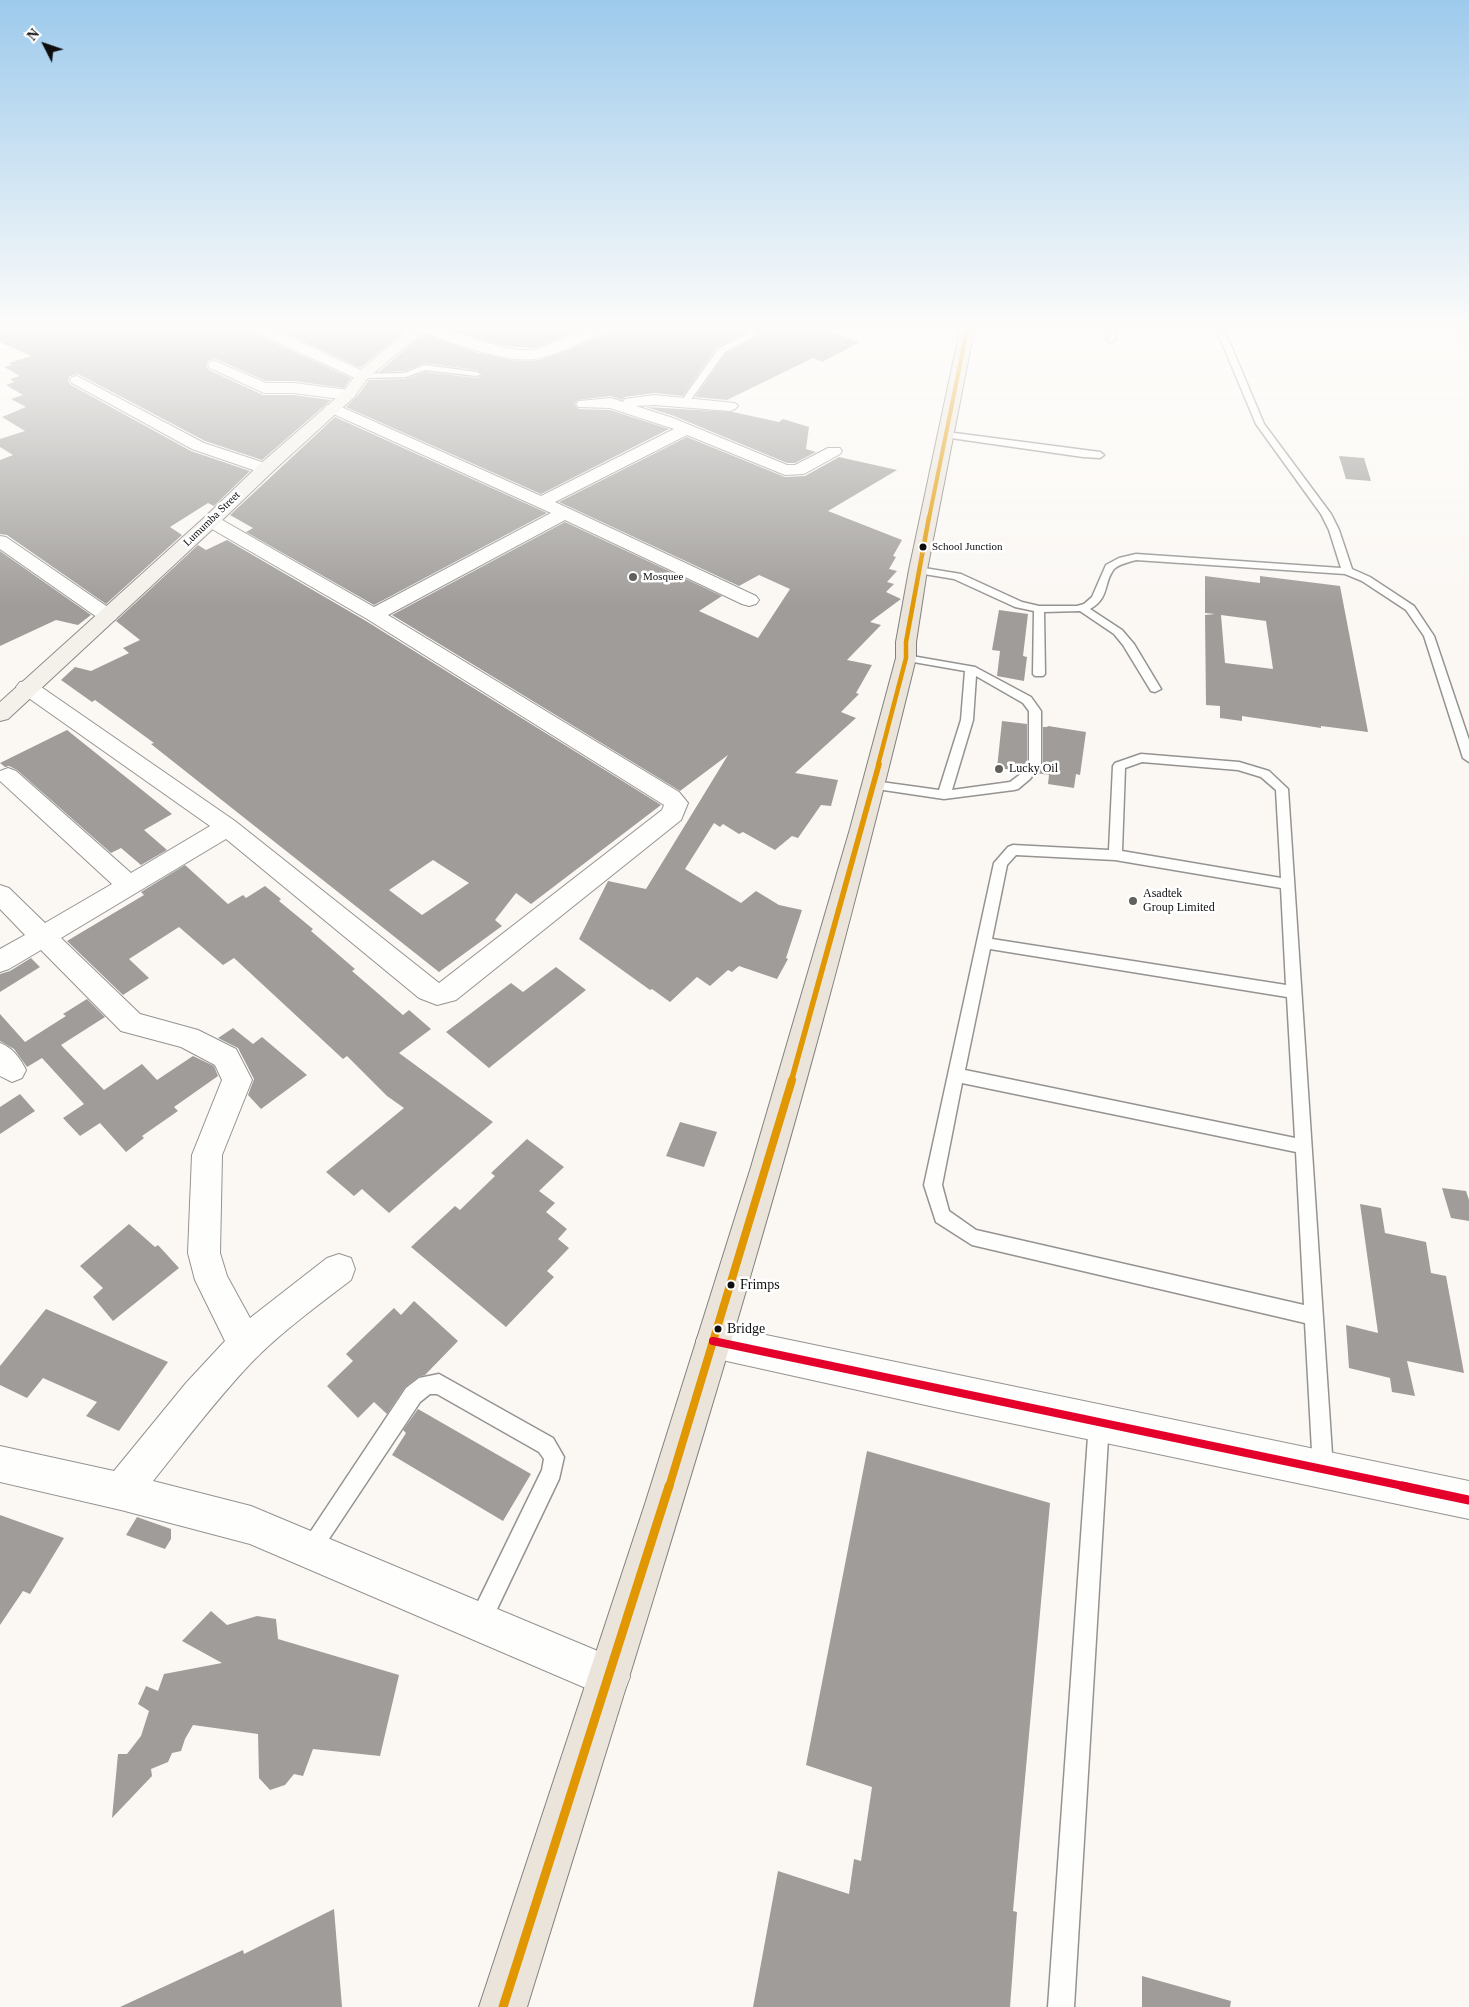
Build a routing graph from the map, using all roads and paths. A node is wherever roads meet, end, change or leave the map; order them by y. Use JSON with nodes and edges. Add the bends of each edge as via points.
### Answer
{"nodes":[{"id":1,"x":148,"y":419,"type":"edge"},
{"id":2,"x":320,"y":419,"type":"edge"},
{"id":3,"x":356,"y":419,"type":"edge"},
{"id":4,"x":660,"y":419,"type":"edge"},
{"id":5,"x":669,"y":419,"type":"edge"},
{"id":6,"x":950,"y":419,"type":"edge"},
{"id":7,"x":1258,"y":419,"type":"edge"},
{"id":8,"x":667,"y":421,"type":"junction"},
{"id":9,"x":685,"y":430,"type":"junction"},
{"id":10,"x":947,"y":435,"type":"junction"},
{"id":11,"x":834,"y":451,"type":"dead end"},
{"id":12,"x":1100,"y":455,"type":"dead end"},
{"id":13,"x":264,"y":468,"type":"junction"},
{"id":14,"x":542,"y":502,"type":"junction"},
{"id":15,"x":565,"y":513,"type":"junction"},
{"id":16,"x":211,"y":521,"type":"junction"},
{"id":17,"x":0,"y":541,"type":"edge"},
{"id":18,"x":918,"y":570,"type":"junction"},
{"id":19,"x":1347,"y":571,"type":"junction"},
{"id":20,"x":748,"y":600,"type":"dead end"},
{"id":21,"x":1082,"y":608,"type":"junction"},
{"id":22,"x":1039,"y":609,"type":"junction"},
{"id":23,"x":374,"y":615,"type":"junction"},
{"id":24,"x":108,"y":616,"type":"junction"},
{"id":25,"x":906,"y":658,"type":"junction"},
{"id":26,"x":971,"y":669,"type":"junction"},
{"id":27,"x":1039,"y":674,"type":"dead end"},
{"id":28,"x":28,"y":687,"type":"junction"},
{"id":29,"x":1155,"y":689,"type":"dead end"},
{"id":30,"x":0,"y":714,"type":"edge"},
{"id":31,"x":1469,"y":758,"type":"edge"},
{"id":32,"x":8,"y":776,"type":"dead end"},
{"id":33,"x":874,"y":785,"type":"junction"},
{"id":34,"x":944,"y":795,"type":"junction"},
{"id":35,"x":227,"y":827,"type":"junction"},
{"id":36,"x":1115,"y":855,"type":"junction"},
{"id":37,"x":1288,"y":884,"type":"junction"},
{"id":38,"x":129,"y":885,"type":"junction"},
{"id":39,"x":0,"y":894,"type":"edge"},
{"id":40,"x":42,"y":936,"type":"junction"},
{"id":41,"x":984,"y":943,"type":"junction"},
{"id":42,"x":0,"y":962,"type":"edge"},
{"id":43,"x":1295,"y":992,"type":"junction"},
{"id":44,"x":956,"y":1075,"type":"junction"},
{"id":45,"x":1304,"y":1147,"type":"junction"},
{"id":46,"x":339,"y":1269,"type":"dead end"},
{"id":47,"x":1313,"y":1316,"type":"junction"},
{"id":48,"x":713,"y":1341,"type":"junction"},
{"id":49,"x":245,"y":1345,"type":"junction"},
{"id":50,"x":1099,"y":1422,"type":"junction"},
{"id":51,"x":0,"y":1464,"type":"edge"},
{"id":52,"x":1323,"y":1470,"type":"junction"},
{"id":53,"x":121,"y":1492,"type":"junction"},
{"id":54,"x":1469,"y":1500,"type":"edge"},
{"id":55,"x":310,"y":1550,"type":"junction"},
{"id":56,"x":479,"y":1622,"type":"junction"},
{"id":57,"x":609,"y":1677,"type":"junction"},
{"id":58,"x":503,"y":2007,"type":"edge"},
{"id":59,"x":1061,"y":2007,"type":"edge"}],
"edges":[{"from":1,"to":13,"type":"street","via":[[198,446]]},
{"from":2,"to":13,"type":"main road","name":"Lumumba Street"},
{"from":3,"to":14,"type":"street"},
{"from":4,"to":8,"type":"street"},
{"from":5,"to":8,"type":"street"},
{"from":6,"to":10,"type":"main road"},
{"from":7,"to":19,"type":"lane","via":[[1326,514]]},
{"from":8,"to":9,"type":"street"},
{"from":9,"to":11,"type":"street","via":[[785,470],[798,470]]},
{"from":9,"to":14,"type":"street"},
{"from":10,"to":12,"type":"lane"},
{"from":10,"to":18,"type":"main road"},
{"from":13,"to":16,"type":"main road","name":"Lumumba Street"},
{"from":14,"to":15,"type":"street"},
{"from":15,"to":20,"type":"street"},
{"from":15,"to":23,"type":"street"},
{"from":16,"to":23,"type":"street"},
{"from":16,"to":24,"type":"main road","name":"Lumumba Street"},
{"from":17,"to":24,"type":"street"},
{"from":18,"to":22,"type":"lane","via":[[957,576],[1005,600]]},
{"from":18,"to":25,"type":"main road"},
{"from":19,"to":21,"type":"lane","via":[[1136,557],[1110,567],[1097,599]]},
{"from":19,"to":31,"type":"lane","via":[[1366,579],[1410,608],[1429,636]]},
{"from":21,"to":22,"type":"lane"},
{"from":21,"to":29,"type":"lane","via":[[1118,632]]},
{"from":22,"to":27,"type":"lane"},
{"from":23,"to":35,"type":"street","via":[[671,798],[676,803],[673,814],[446,992],[437,994]]},
{"from":24,"to":28,"type":"main road","name":"Lumumba Street"},
{"from":25,"to":26,"type":"lane"},
{"from":25,"to":33,"type":"main road"},
{"from":26,"to":34,"type":"lane","via":[[966,720]]},
{"from":26,"to":34,"type":"lane","via":[[1027,700],[1035,711],[1035,764],[1014,786]]},
{"from":28,"to":30,"type":"main road","name":"Lumumba Street"},
{"from":28,"to":35,"type":"street"},
{"from":32,"to":38,"type":"street"},
{"from":33,"to":34,"type":"lane"},
{"from":33,"to":48,"type":"main road","via":[[786,1099]]},
{"from":35,"to":38,"type":"street"},
{"from":36,"to":37,"type":"lane"},
{"from":36,"to":37,"type":"lane","via":[[1119,766],[1141,758],[1240,766],[1265,774],[1282,789]]},
{"from":36,"to":41,"type":"lane","via":[[1013,850],[1001,863]]},
{"from":37,"to":43,"type":"lane"},
{"from":38,"to":40,"type":"street"},
{"from":39,"to":40,"type":"street"},
{"from":40,"to":42,"type":"street"},
{"from":40,"to":49,"type":"street","via":[[132,1023],[188,1038],[226,1057],[237,1080],[207,1155],[204,1253],[212,1280]]},
{"from":41,"to":43,"type":"lane"},
{"from":41,"to":44,"type":"lane"},
{"from":43,"to":45,"type":"lane"},
{"from":44,"to":45,"type":"lane"},
{"from":44,"to":47,"type":"lane","via":[[933,1185],[942,1216],[972,1237]]},
{"from":45,"to":47,"type":"lane"},
{"from":46,"to":49,"type":"street"},
{"from":47,"to":52,"type":"lane"},
{"from":48,"to":50,"type":"street"},
{"from":48,"to":57,"type":"main road"},
{"from":49,"to":53,"type":"street"},
{"from":50,"to":52,"type":"street"},
{"from":50,"to":59,"type":"lane"},
{"from":51,"to":53,"type":"street"},
{"from":52,"to":54,"type":"street"},
{"from":53,"to":55,"type":"street","via":[[251,1525]]},
{"from":55,"to":56,"type":"street"},
{"from":55,"to":56,"type":"lane","via":[[412,1395],[426,1385],[439,1384],[546,1445],[554,1457],[552,1472]]},
{"from":56,"to":57,"type":"street"},
{"from":57,"to":58,"type":"main road"}]}
